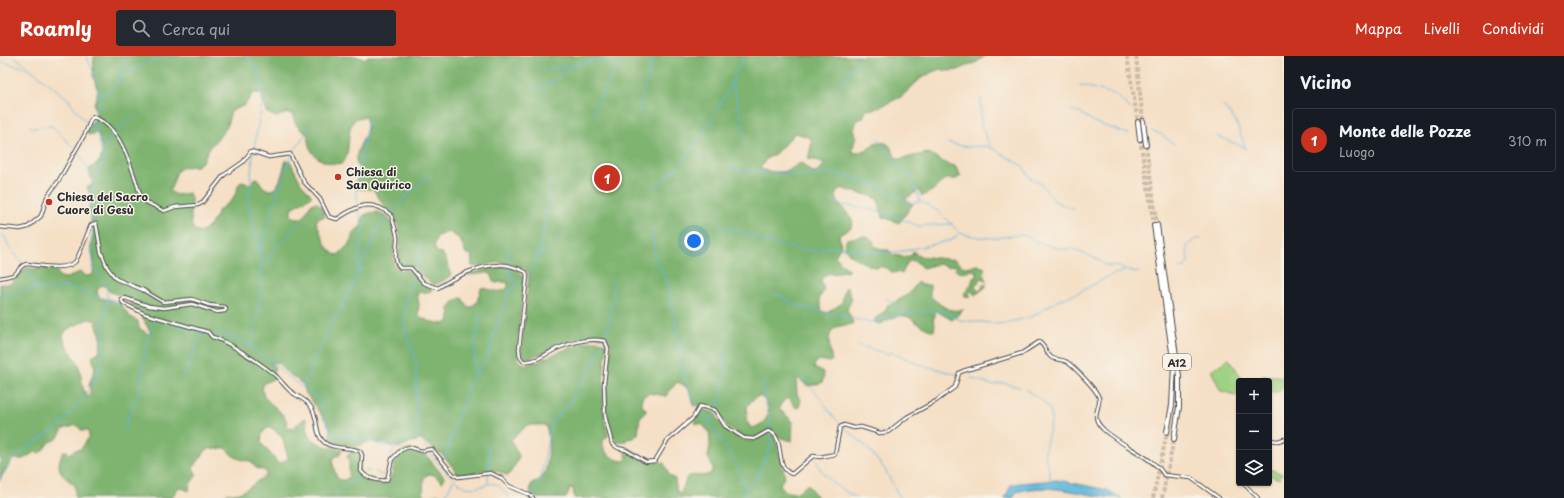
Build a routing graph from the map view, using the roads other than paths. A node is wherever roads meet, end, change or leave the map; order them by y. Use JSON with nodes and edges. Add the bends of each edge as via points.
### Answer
{"nodes":[{"id":1,"x":1143,"y":121,"type":"tunnel mouth"},
{"id":2,"x":1138,"y":122,"type":"tunnel mouth"},
{"id":3,"x":1140,"y":139,"type":"tunnel mouth"},
{"id":4,"x":1146,"y":145,"type":"tunnel mouth"},
{"id":5,"x":1155,"y":225,"type":"tunnel mouth"},
{"id":6,"x":0,"y":227,"type":"edge"},
{"id":7,"x":0,"y":278,"type":"edge"},
{"id":8,"x":1164,"y":286,"type":"junction"},
{"id":9,"x":1167,"y":432,"type":"tunnel mouth"},
{"id":10,"x":1174,"y":438,"type":"tunnel mouth"},
{"id":11,"x":1284,"y":439,"type":"edge"},
{"id":12,"x":1272,"y":440,"type":"edge"},
{"id":13,"x":1245,"y":486,"type":"edge"},
{"id":14,"x":533,"y":498,"type":"edge"},
{"id":15,"x":1219,"y":498,"type":"edge"},
{"id":16,"x":1258,"y":498,"type":"edge"}],
"edges":[{"from":1,"to":4,"type":"highway"},
{"from":2,"to":3,"type":"highway"},
{"from":5,"to":8,"type":"highway","number":"A12"},
{"from":6,"to":15,"type":"street","via":[[28,227],[41,216],[47,198],[94,117],[114,131],[122,144],[142,200],[164,211],[202,203],[224,175],[243,162],[251,151],[269,157],[290,154],[304,182],[320,199],[329,217],[337,219],[361,205],[375,207],[391,215],[397,237],[397,265],[400,268],[411,268],[428,286],[438,288],[456,277],[497,265],[510,266],[526,272],[520,357],[527,362],[574,342],[605,341],[608,348],[604,416],[612,444],[646,462],[655,461],[667,441],[693,418],[700,406],[715,410],[724,426],[744,438],[754,439],[768,431],[772,432],[776,436],[785,470],[792,474],[813,456],[835,454],[840,427],[861,426],[880,433],[888,432],[955,387],[959,373],[1022,353],[1039,342],[1051,357],[1068,363],[1098,395],[1096,412],[1102,429],[1118,442],[1159,466],[1164,475],[1191,478]]},
{"from":7,"to":14,"type":"street","via":[[15,274],[26,264],[59,267],[70,265],[76,260],[91,225],[96,223],[101,252],[107,267],[116,279],[163,302],[192,299],[226,309],[217,312],[192,304],[164,308],[125,298],[122,299],[123,303],[145,314],[208,332],[212,337],[220,339],[277,376],[290,391],[302,397],[311,406],[319,436],[326,444],[360,451],[361,471],[365,476],[387,480],[392,458],[401,450],[409,447],[424,451],[432,449],[458,477],[492,473],[509,486]]},
{"from":8,"to":9,"type":"highway","number":"A12","via":[[1174,366],[1172,405]]},
{"from":8,"to":10,"type":"highway","number":"A12","via":[[1177,356],[1180,390]]},
{"from":11,"to":12,"type":"street"},
{"from":13,"to":16,"type":"street"}]}
